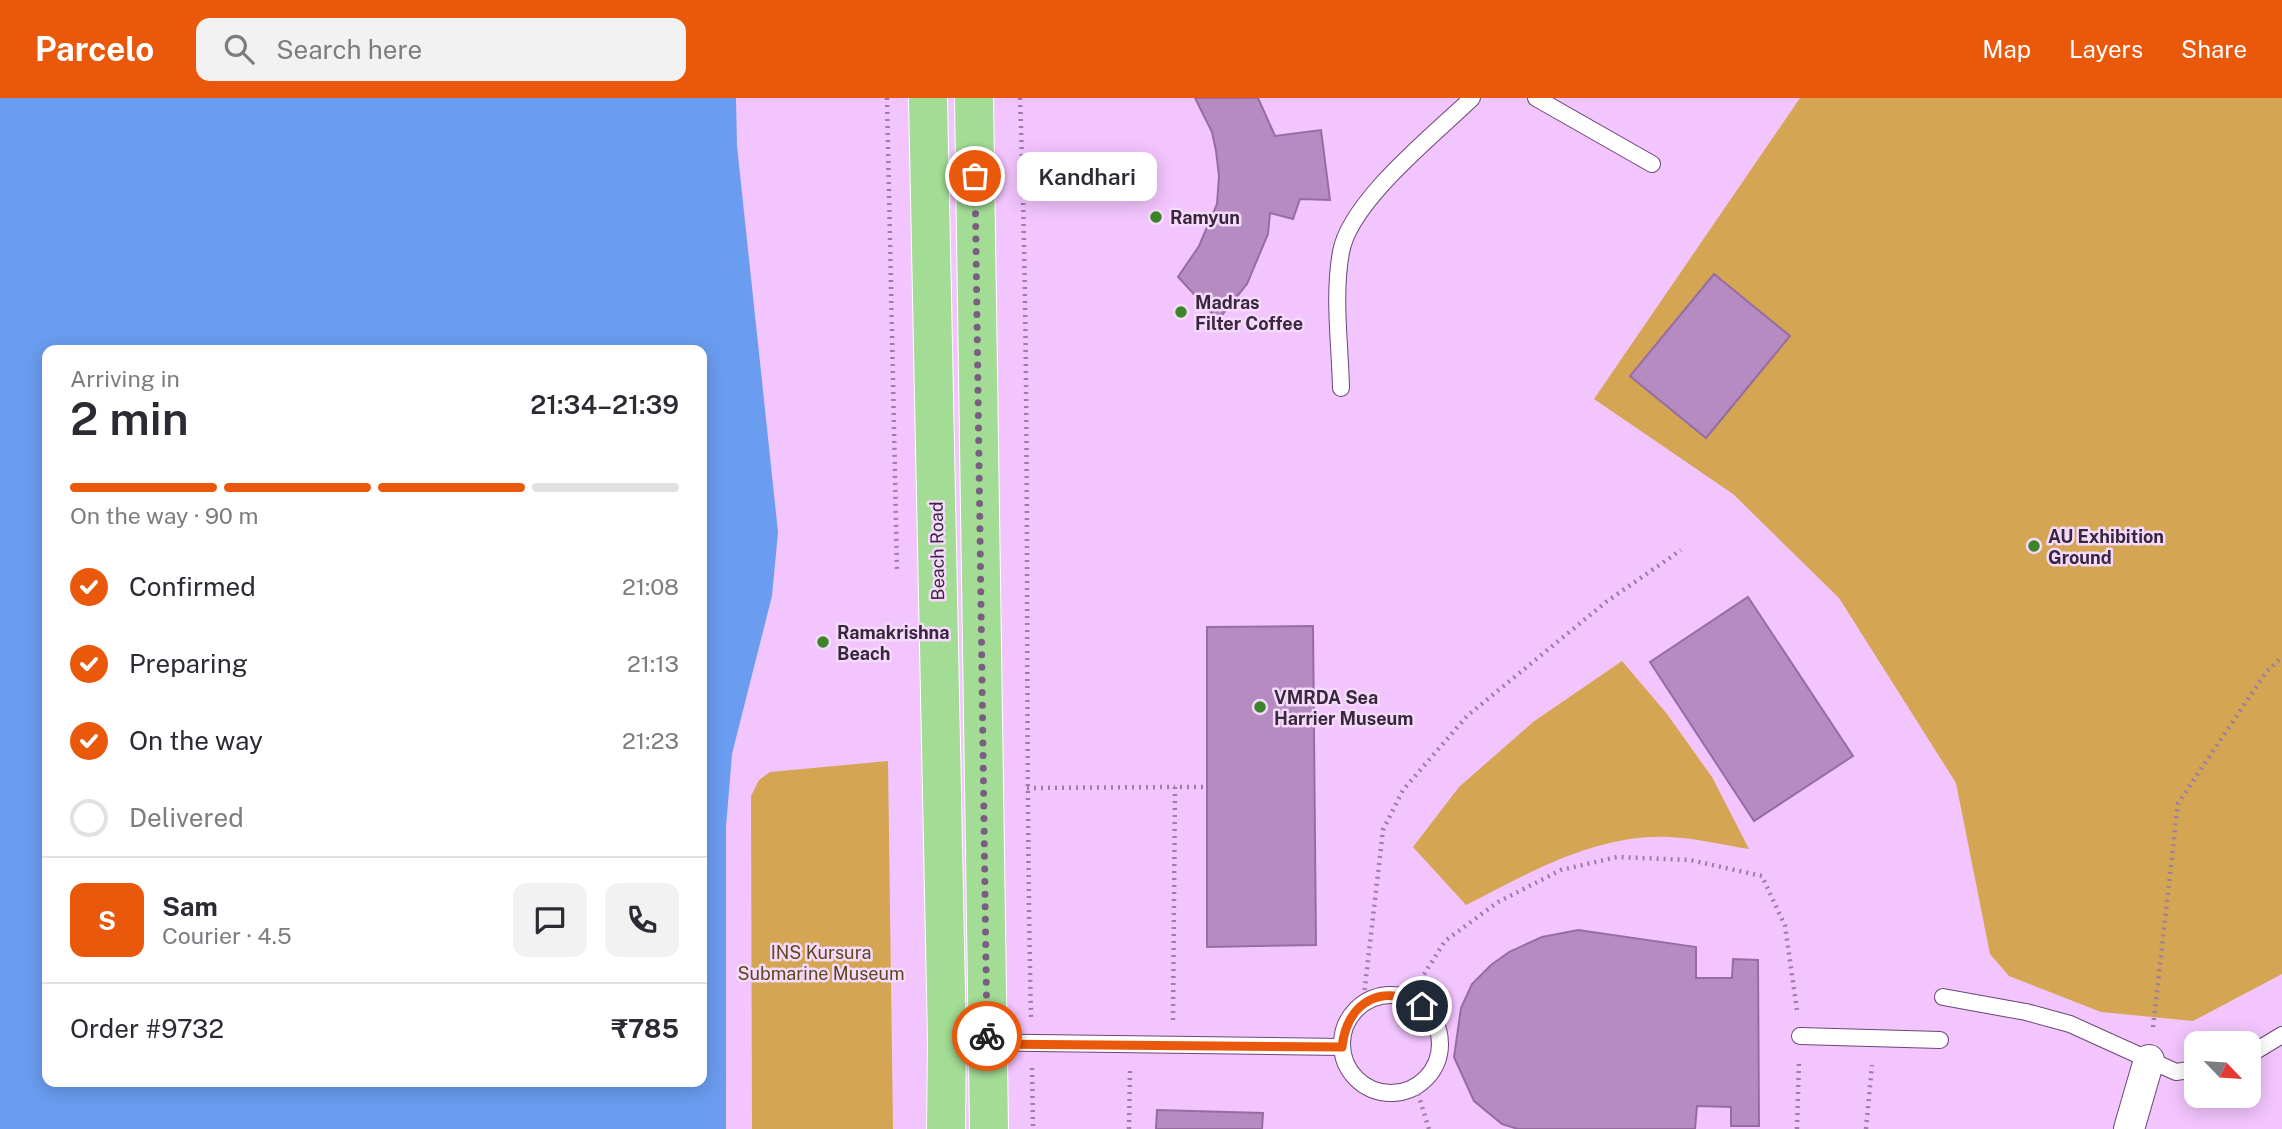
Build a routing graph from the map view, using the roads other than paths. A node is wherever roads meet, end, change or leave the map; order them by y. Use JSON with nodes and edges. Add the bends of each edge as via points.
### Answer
{"nodes":[{"id":1,"x":928,"y":98,"type":"edge"},
{"id":2,"x":974,"y":98,"type":"edge"},
{"id":3,"x":1472,"y":98,"type":"edge"},
{"id":4,"x":1536,"y":98,"type":"edge"},
{"id":5,"x":1652,"y":164,"type":"dead end"},
{"id":6,"x":957,"y":308,"type":"junction"},
{"id":7,"x":1341,"y":388,"type":"dead end"},
{"id":8,"x":1942,"y":997,"type":"dead end"},
{"id":9,"x":2282,"y":1035,"type":"edge"},
{"id":10,"x":1800,"y":1036,"type":"road end"},
{"id":11,"x":1940,"y":1040,"type":"dead end"},
{"id":12,"x":947,"y":1042,"type":"junction"},
{"id":13,"x":987,"y":1044,"type":"junction"},
{"id":14,"x":1342,"y":1047,"type":"junction"},
{"id":15,"x":2261,"y":1048,"type":"edge"},
{"id":16,"x":2149,"y":1060,"type":"junction"},
{"id":17,"x":2184,"y":1071,"type":"edge"},
{"id":18,"x":946,"y":1129,"type":"edge"},
{"id":19,"x":989,"y":1129,"type":"edge"},
{"id":20,"x":2129,"y":1129,"type":"edge"}],
"edges":[{"from":1,"to":6,"type":"main road","name":"Beach Road"},
{"from":2,"to":6,"type":"main road","name":"Beach Road"},
{"from":3,"to":7,"type":"lane","via":[[1369,197],[1349,228],[1341,252]]},
{"from":4,"to":5,"type":"lane"},
{"from":6,"to":12,"type":"main road","name":"Beach Road"},
{"from":6,"to":13,"type":"main road","name":"Beach Road"},
{"from":8,"to":16,"type":"lane","via":[[2070,1024]]},
{"from":9,"to":15,"type":"lane"},
{"from":10,"to":11,"type":"lane"},
{"from":12,"to":13,"type":"lane"},
{"from":12,"to":18,"type":"main road","name":"Beach Road"},
{"from":13,"to":14,"type":"lane"},
{"from":13,"to":19,"type":"main road","name":"Beach Road"},
{"from":14,"to":14,"type":"lane","via":[[1351,1016],[1363,1004],[1394,995],[1422,1006],[1433,1018],[1440,1040],[1437,1063],[1428,1077],[1401,1093],[1368,1088],[1354,1078]]},
{"from":16,"to":17,"type":"lane","via":[[2176,1072]]},
{"from":16,"to":20,"type":"street"}]}
